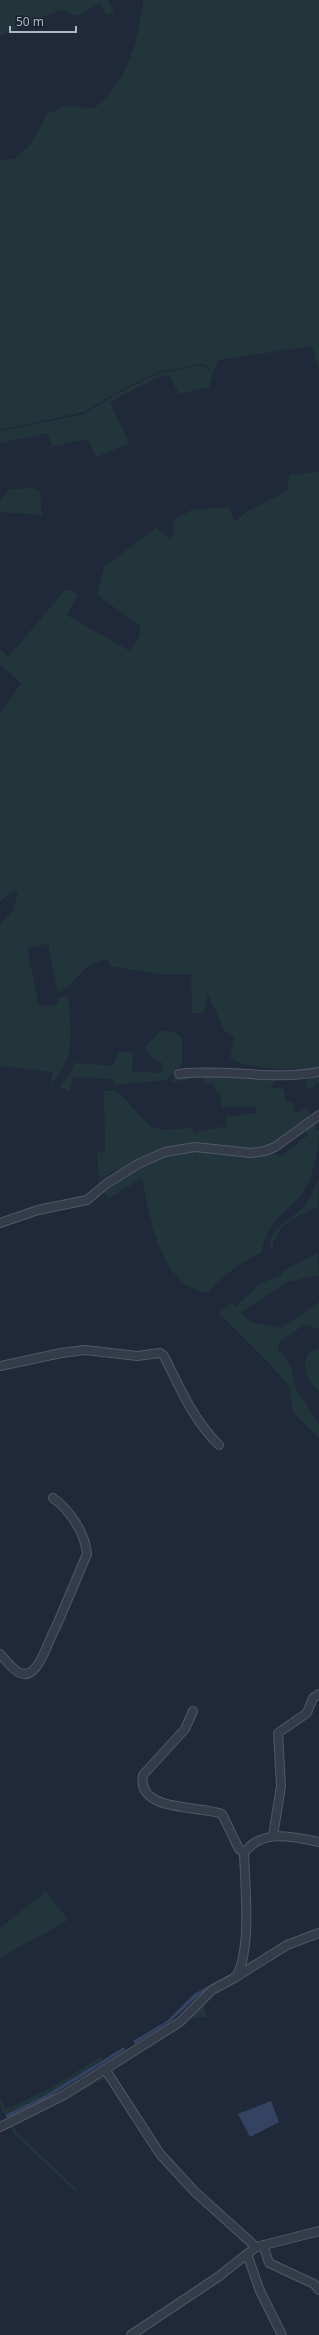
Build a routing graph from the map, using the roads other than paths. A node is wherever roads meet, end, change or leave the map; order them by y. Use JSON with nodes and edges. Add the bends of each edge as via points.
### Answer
{"nodes":[{"id":1,"x":319,"y":1072,"type":"edge"},
{"id":2,"x":179,"y":1074,"type":"dead end"},
{"id":3,"x":319,"y":1115,"type":"edge"},
{"id":4,"x":0,"y":1223,"type":"edge"},
{"id":5,"x":0,"y":1366,"type":"edge"},
{"id":6,"x":219,"y":1444,"type":"dead end"},
{"id":7,"x":53,"y":1498,"type":"dead end"},
{"id":8,"x":0,"y":1654,"type":"edge"},
{"id":9,"x":319,"y":1694,"type":"edge"},
{"id":10,"x":193,"y":1711,"type":"dead end"},
{"id":11,"x":273,"y":1836,"type":"junction"},
{"id":12,"x":319,"y":1842,"type":"edge"},
{"id":13,"x":244,"y":1853,"type":"junction"},
{"id":14,"x":319,"y":1933,"type":"edge"},
{"id":15,"x":236,"y":1977,"type":"junction"},
{"id":16,"x":106,"y":2069,"type":"junction"},
{"id":17,"x":1,"y":2123,"type":"edge"},
{"id":18,"x":319,"y":2230,"type":"edge"},
{"id":19,"x":259,"y":2246,"type":"junction"},
{"id":20,"x":247,"y":2254,"type":"junction"},
{"id":21,"x":319,"y":2290,"type":"edge"},
{"id":22,"x":131,"y":2335,"type":"edge"},
{"id":23,"x":282,"y":2335,"type":"edge"}],
"edges":[{"from":1,"to":2,"type":"street","via":[[298,1076],[202,1071]]},
{"from":3,"to":4,"type":"street","via":[[275,1147],[265,1151],[252,1153],[196,1147],[165,1152],[138,1164],[106,1184],[87,1200],[38,1210]]},
{"from":5,"to":6,"type":"street","via":[[73,1351],[95,1350],[137,1356],[160,1353],[208,1435]]},
{"from":7,"to":8,"type":"street","via":[[70,1512],[86,1546],[87,1554],[39,1665],[33,1672],[17,1672]]},
{"from":9,"to":11,"type":"street","via":[[313,1698],[307,1713],[278,1733],[281,1786]]},
{"from":10,"to":13,"type":"street","via":[[186,1729],[143,1775],[144,1787],[162,1804],[222,1814],[239,1849]]},
{"from":11,"to":12,"type":"street","via":[[286,1835]]},
{"from":11,"to":13,"type":"street"},
{"from":13,"to":15,"type":"street","via":[[244,1953]]},
{"from":14,"to":15,"type":"street","via":[[287,1945]]},
{"from":15,"to":16,"type":"street","via":[[212,1990],[180,2022]]},
{"from":16,"to":17,"type":"street","via":[[64,2095]]},
{"from":16,"to":19,"type":"street","via":[[160,2154],[195,2192]]},
{"from":18,"to":19,"type":"street"},
{"from":19,"to":20,"type":"street"},
{"from":19,"to":21,"type":"street","via":[[269,2263],[314,2284]]},
{"from":20,"to":22,"type":"street","via":[[218,2277]]},
{"from":20,"to":23,"type":"street","via":[[260,2290]]}]}
